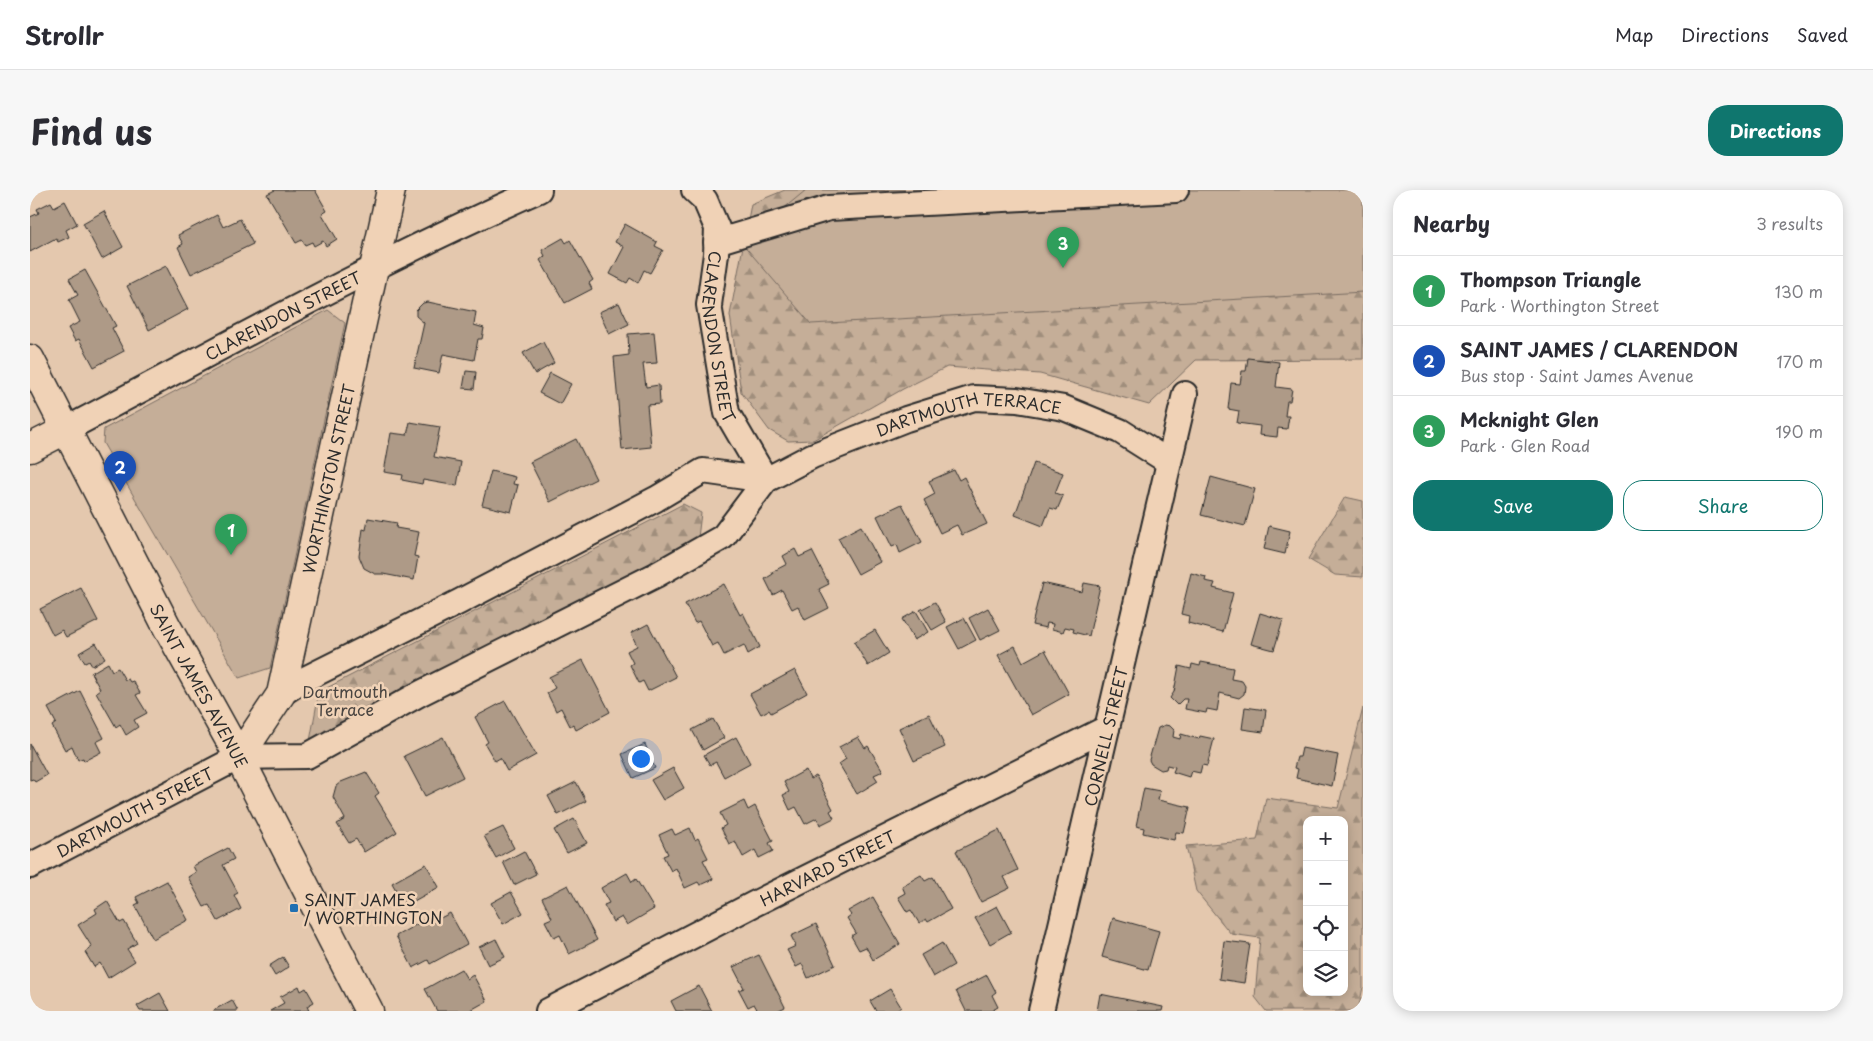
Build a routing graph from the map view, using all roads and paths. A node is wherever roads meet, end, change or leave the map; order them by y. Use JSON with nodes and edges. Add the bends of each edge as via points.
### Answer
{"nodes":[{"id":1,"x":391,"y":190,"type":"edge"},
{"id":2,"x":539,"y":190,"type":"edge"},
{"id":3,"x":694,"y":190,"type":"edge"},
{"id":4,"x":1176,"y":190,"type":"edge"},
{"id":5,"x":716,"y":242,"type":"junction"},
{"id":6,"x":374,"y":268,"type":"junction"},
{"id":7,"x":30,"y":359,"type":"edge"},
{"id":8,"x":1185,"y":394,"type":"dead end"},
{"id":9,"x":67,"y":429,"type":"junction"},
{"id":10,"x":30,"y":448,"type":"edge"},
{"id":11,"x":1169,"y":462,"type":"junction"},
{"id":12,"x":766,"y":480,"type":"junction"},
{"id":13,"x":280,"y":694,"type":"junction"},
{"id":14,"x":1107,"y":728,"type":"junction"},
{"id":15,"x":239,"y":757,"type":"junction"},
{"id":16,"x":30,"y":866,"type":"edge"},
{"id":17,"x":369,"y":1011,"type":"edge"},
{"id":18,"x":548,"y":1011,"type":"edge"},
{"id":19,"x":1041,"y":1011,"type":"edge"}],
"edges":[{"from":1,"to":6,"type":"main road","name":"WORTHINGTON STREET"},
{"from":2,"to":6,"type":"street","name":"CLARENDON STREET","via":[[469,220]]},
{"from":3,"to":5,"type":"street","name":"CLARENDON STREET","via":[[706,200],[717,228]]},
{"from":4,"to":5,"type":"street","via":[[829,208]]},
{"from":5,"to":12,"type":"street","name":"CLARENDON STREET","via":[[709,306],[727,413]]},
{"from":6,"to":9,"type":"street","name":"CLARENDON STREET"},
{"from":6,"to":13,"type":"main road","name":"WORTHINGTON STREET"},
{"from":7,"to":9,"type":"main road","name":"SAINT JAMES AVENUE"},
{"from":8,"to":11,"type":"street","name":"CORNELL STREET"},
{"from":9,"to":10,"type":"main road","name":"CLARENDON STREET"},
{"from":9,"to":15,"type":"main road","name":"SAINT JAMES AVENUE","via":[[167,627]]},
{"from":11,"to":12,"type":"street","name":"DARTMOUTH TERRACE","via":[[1120,432],[1064,408],[1017,400],[974,398],[821,453]]},
{"from":11,"to":14,"type":"street","name":"CORNELL STREET"},
{"from":12,"to":13,"type":"street","via":[[703,471],[647,504]]},
{"from":12,"to":15,"type":"street","name":"DARTMOUTH TERRACE","via":[[723,537],[656,575],[421,693],[307,756]]},
{"from":13,"to":15,"type":"main road","name":"WORTHINGTON STREET"},
{"from":14,"to":18,"type":"street","name":"HARVARD STREET"},
{"from":14,"to":19,"type":"street","name":"CORNELL STREET"},
{"from":15,"to":16,"type":"street","name":"DARTMOUTH STREET"},
{"from":15,"to":17,"type":"main road","name":"SAINT JAMES AVENUE"}]}
